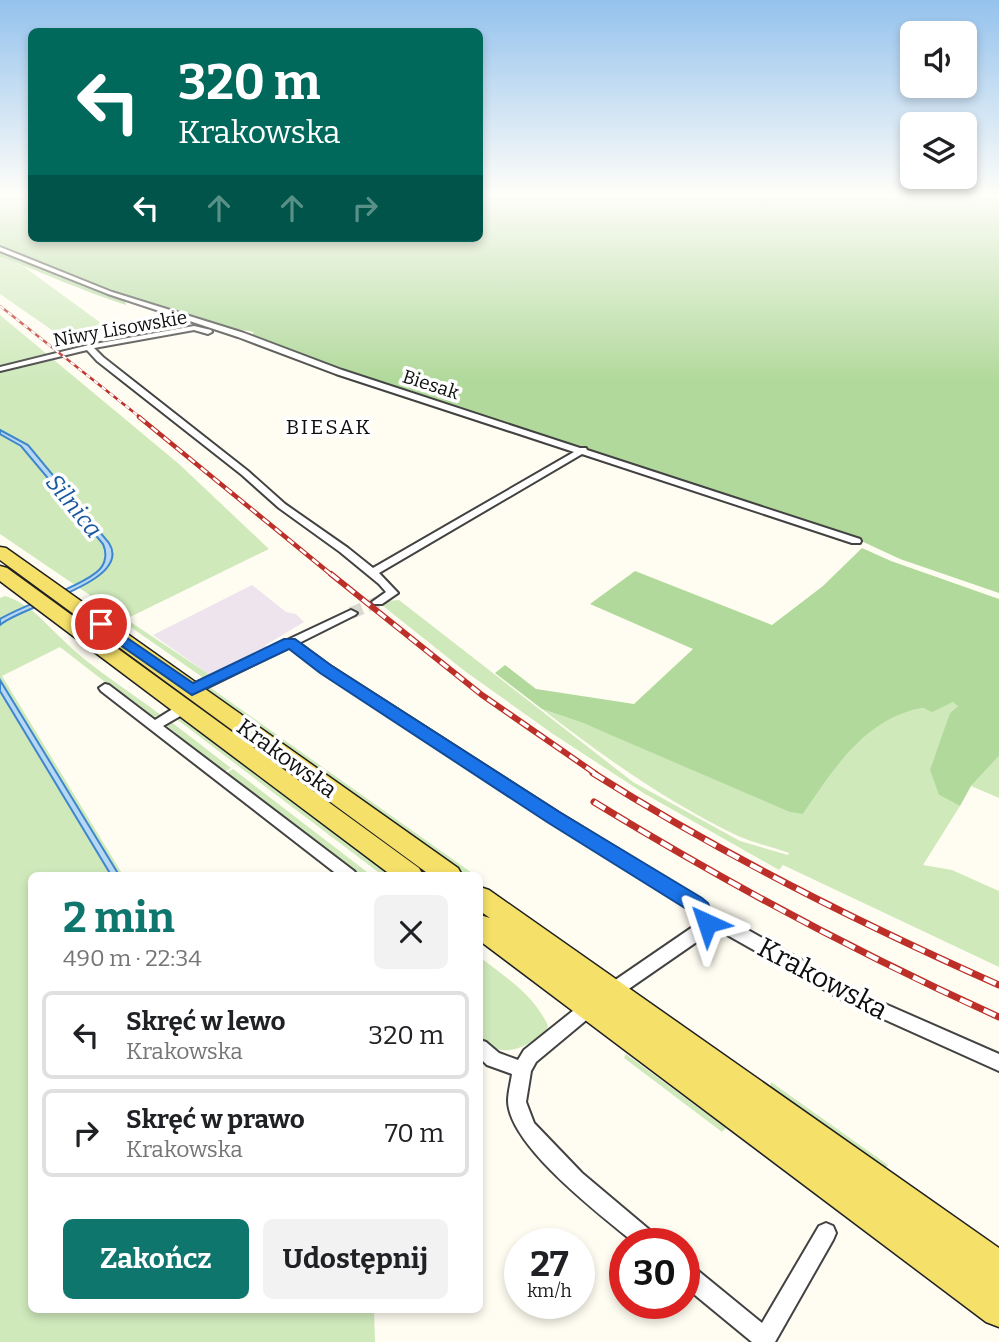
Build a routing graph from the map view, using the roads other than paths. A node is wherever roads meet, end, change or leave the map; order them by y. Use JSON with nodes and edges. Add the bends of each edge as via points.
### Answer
{"nodes":[{"id":1,"x":22,"y":258,"type":"edge"},
{"id":2,"x":246,"y":337,"type":"junction"},
{"id":3,"x":89,"y":347,"type":"junction"},
{"id":4,"x":0,"y":369,"type":"edge"},
{"id":5,"x":583,"y":450,"type":"junction"},
{"id":6,"x":856,"y":541,"type":"dead end"},
{"id":7,"x":0,"y":552,"type":"edge"},
{"id":8,"x":0,"y":572,"type":"edge"},
{"id":9,"x":372,"y":573,"type":"junction"},
{"id":10,"x":50,"y":598,"type":"junction"},
{"id":11,"x":378,"y":602,"type":"dead end"},
{"id":12,"x":351,"y":613,"type":"tunnel mouth"},
{"id":13,"x":290,"y":642,"type":"junction"},
{"id":14,"x":105,"y":688,"type":"dead end"},
{"id":15,"x":188,"y":699,"type":"junction"},
{"id":16,"x":154,"y":726,"type":"junction"},
{"id":17,"x":345,"y":872,"type":"edge"},
{"id":18,"x":406,"y":872,"type":"edge"},
{"id":19,"x":445,"y":872,"type":"edge"},
{"id":20,"x":483,"y":900,"type":"edge"},
{"id":21,"x":706,"y":917,"type":"junction"},
{"id":22,"x":483,"y":928,"type":"edge"},
{"id":23,"x":601,"y":1000,"type":"junction"},
{"id":24,"x":483,"y":1051,"type":"edge"},
{"id":25,"x":999,"y":1063,"type":"edge"},
{"id":26,"x":522,"y":1069,"type":"junction"},
{"id":27,"x":632,"y":1228,"type":"edge"},
{"id":28,"x":826,"y":1233,"type":"dead end"},
{"id":29,"x":999,"y":1270,"type":"edge"},
{"id":30,"x":700,"y":1286,"type":"edge"},
{"id":31,"x":999,"y":1309,"type":"edge"},
{"id":32,"x":764,"y":1341,"type":"edge"}],
"edges":[{"from":1,"to":2,"type":"street","name":"Biesak","via":[[110,293]]},
{"from":2,"to":3,"type":"street","name":"Niwy Lisowskie","via":[[233,339],[194,328]]},
{"from":2,"to":5,"type":"street","name":"Biesak","via":[[356,378]]},
{"from":3,"to":4,"type":"street","name":"Niwy Lisowskie"},
{"from":3,"to":9,"type":"street","via":[[280,505]]},
{"from":5,"to":6,"type":"street","name":"Biesak"},
{"from":5,"to":9,"type":"street"},
{"from":7,"to":10,"type":"main road","name":"Krakowska"},
{"from":8,"to":10,"type":"main road","name":"Krakowska"},
{"from":9,"to":11,"type":"street","via":[[391,591]]},
{"from":10,"to":15,"type":"main road","name":"Krakowska"},
{"from":12,"to":13,"type":"street"},
{"from":13,"to":15,"type":"street"},
{"from":13,"to":21,"type":"street","name":"Krakowska","via":[[520,795],[695,904]]},
{"from":14,"to":16,"type":"street"},
{"from":15,"to":16,"type":"street"},
{"from":15,"to":18,"type":"main road","name":"Krakowska"},
{"from":15,"to":19,"type":"main road","name":"Krakowska"},
{"from":16,"to":17,"type":"street"},
{"from":20,"to":23,"type":"main road"},
{"from":21,"to":23,"type":"street","via":[[705,927]]},
{"from":21,"to":25,"type":"street","name":"Krakowska","via":[[854,998]]},
{"from":22,"to":23,"type":"main road"},
{"from":23,"to":26,"type":"street","via":[[530,1056]]},
{"from":23,"to":29,"type":"main road"},
{"from":23,"to":31,"type":"main road"},
{"from":24,"to":26,"type":"street","via":[[492,1059]]},
{"from":26,"to":27,"type":"street","via":[[517,1102],[526,1128],[575,1180]]},
{"from":28,"to":32,"type":"street"},
{"from":30,"to":32,"type":"street"}]}
